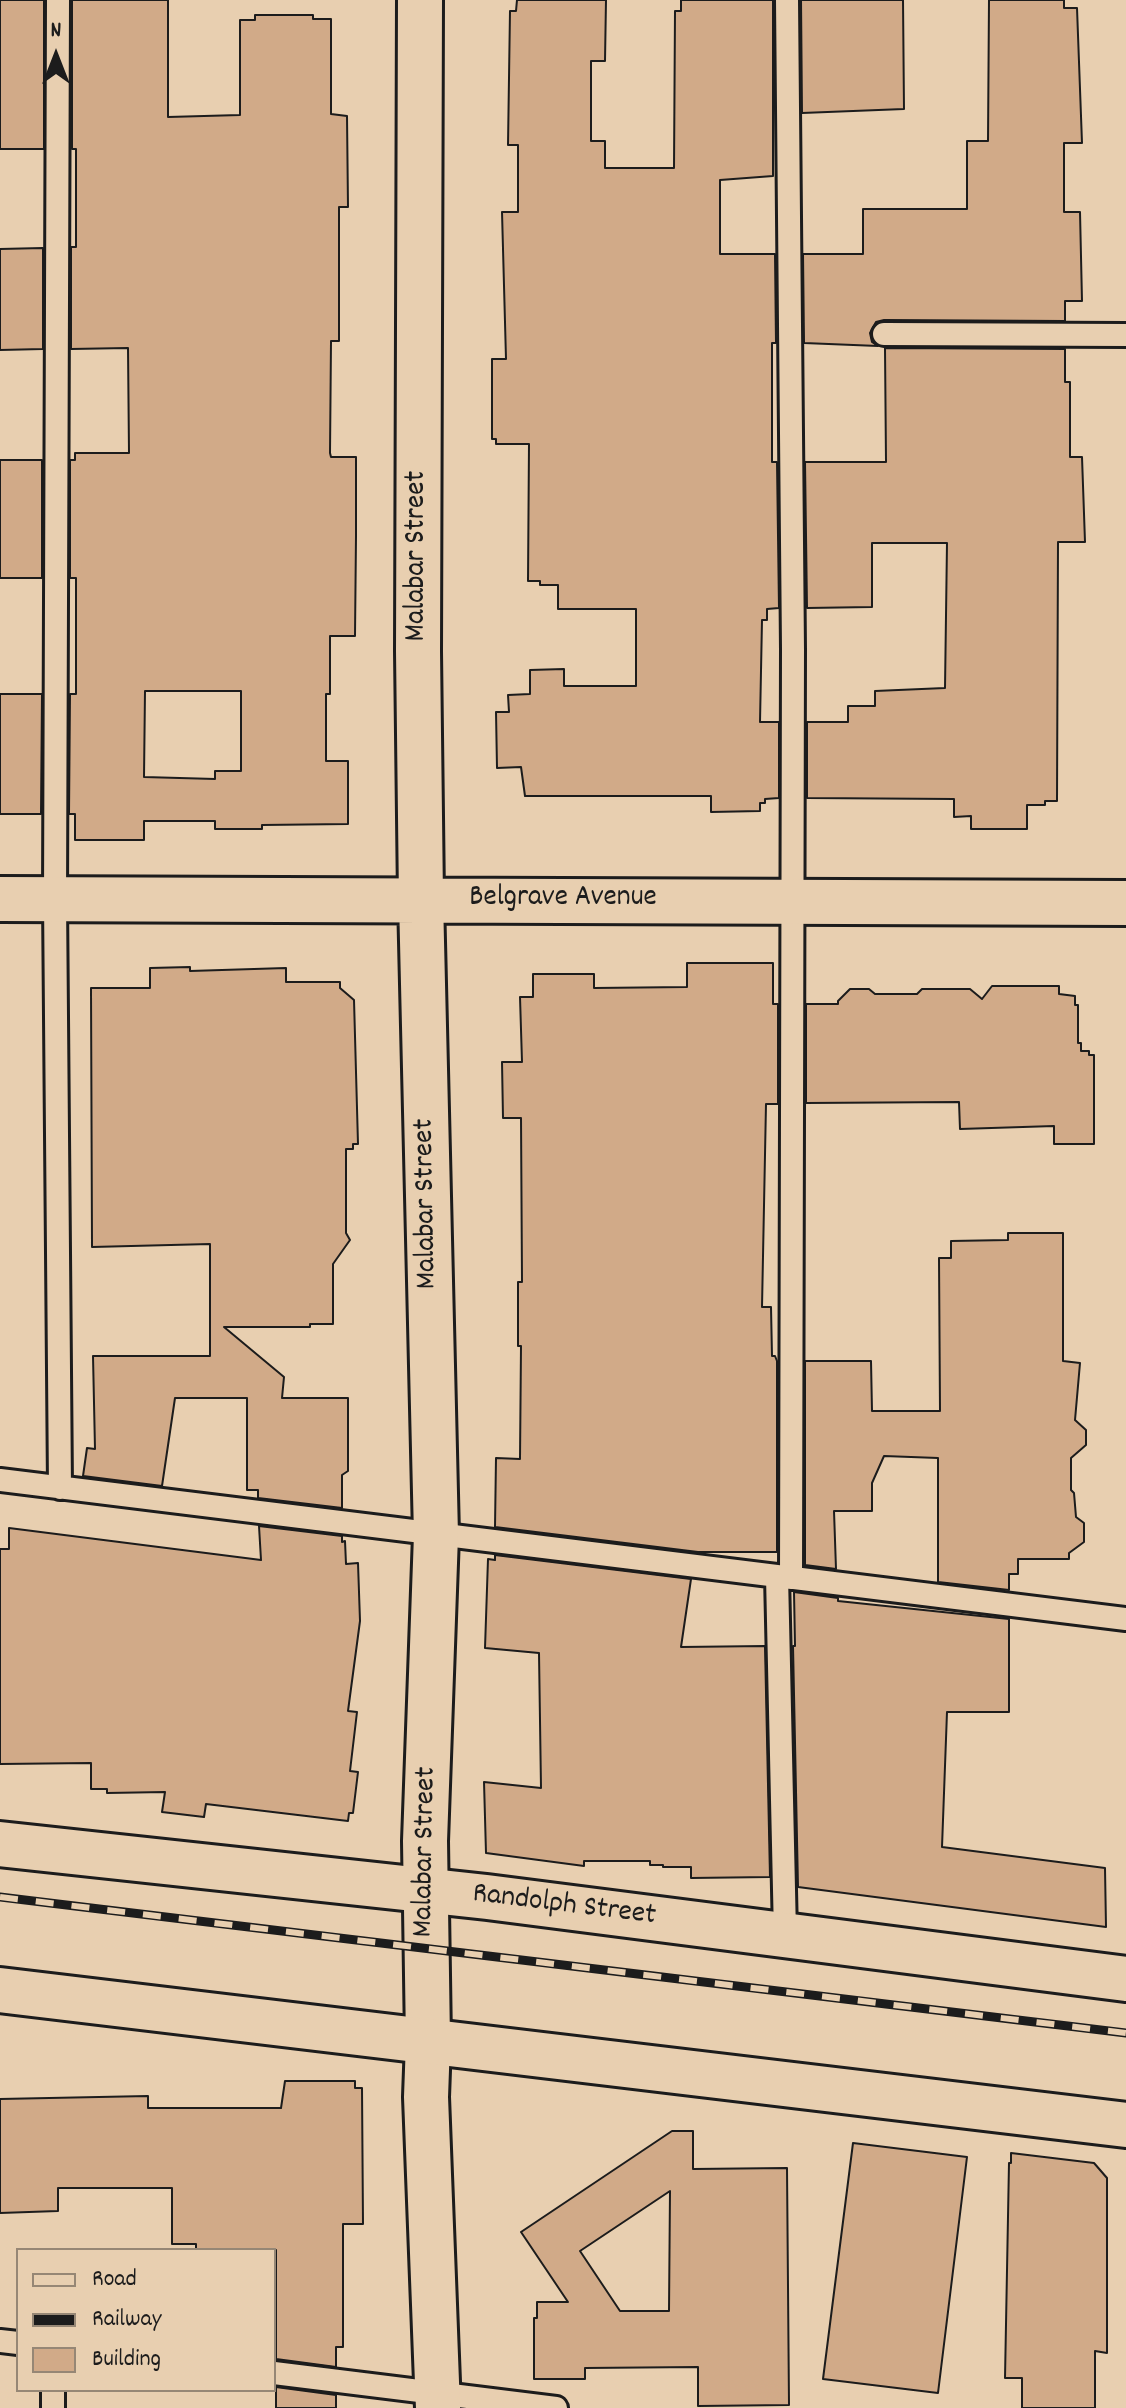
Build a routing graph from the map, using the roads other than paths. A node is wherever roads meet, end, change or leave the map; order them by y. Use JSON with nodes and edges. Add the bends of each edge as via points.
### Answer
{"nodes":[{"id":1,"x":58,"y":0,"type":"edge"},
{"id":2,"x":420,"y":0,"type":"edge"},
{"id":3,"x":787,"y":0,"type":"edge"},
{"id":4,"x":884,"y":334,"type":"dead end"},
{"id":5,"x":1126,"y":335,"type":"edge"},
{"id":6,"x":0,"y":899,"type":"edge"},
{"id":7,"x":55,"y":899,"type":"junction"},
{"id":8,"x":421,"y":899,"type":"junction"},
{"id":9,"x":790,"y":901,"type":"junction"},
{"id":10,"x":1126,"y":903,"type":"edge"},
{"id":11,"x":0,"y":1480,"type":"edge"},
{"id":12,"x":60,"y":1488,"type":"junction"},
{"id":13,"x":436,"y":1535,"type":"junction"},
{"id":14,"x":784,"y":1577,"type":"junction"},
{"id":15,"x":1126,"y":1619,"type":"edge"},
{"id":16,"x":0,"y":1844,"type":"edge"},
{"id":17,"x":426,"y":1891,"type":"junction"},
{"id":18,"x":785,"y":1934,"type":"junction"},
{"id":19,"x":1126,"y":1979,"type":"edge"},
{"id":20,"x":0,"y":1990,"type":"edge"},
{"id":21,"x":428,"y":2042,"type":"junction"},
{"id":22,"x":1126,"y":2125,"type":"edge"},
{"id":23,"x":276,"y":2373,"type":"edge"},
{"id":24,"x":438,"y":2400,"type":"edge"},
{"id":25,"x":556,"y":2408,"type":"edge"}],
"edges":[{"from":1,"to":7,"type":"lane"},
{"from":2,"to":8,"type":"street","name":"Malabar Street"},
{"from":3,"to":9,"type":"lane"},
{"from":4,"to":5,"type":"lane"},
{"from":6,"to":7,"type":"street","name":"Belgrave Avenue"},
{"from":7,"to":8,"type":"street","name":"Belgrave Avenue"},
{"from":7,"to":12,"type":"lane"},
{"from":8,"to":9,"type":"street","name":"Belgrave Avenue"},
{"from":8,"to":13,"type":"street","name":"Malabar Street"},
{"from":9,"to":10,"type":"street","name":"Belgrave Avenue"},
{"from":9,"to":14,"type":"lane"},
{"from":11,"to":12,"type":"lane"},
{"from":12,"to":13,"type":"lane"},
{"from":13,"to":14,"type":"lane"},
{"from":13,"to":17,"type":"street","name":"Malabar Street"},
{"from":14,"to":15,"type":"lane"},
{"from":14,"to":18,"type":"lane"},
{"from":16,"to":17,"type":"street","name":"Randolph Street"},
{"from":17,"to":18,"type":"street","name":"Randolph Street"},
{"from":17,"to":21,"type":"street","name":"Malabar Street"},
{"from":18,"to":19,"type":"street","name":"Randolph Street"},
{"from":20,"to":21,"type":"street"},
{"from":21,"to":22,"type":"street"},
{"from":21,"to":24,"type":"street","name":"Malabar Street"},
{"from":23,"to":24,"type":"lane"},
{"from":24,"to":25,"type":"lane"}]}
